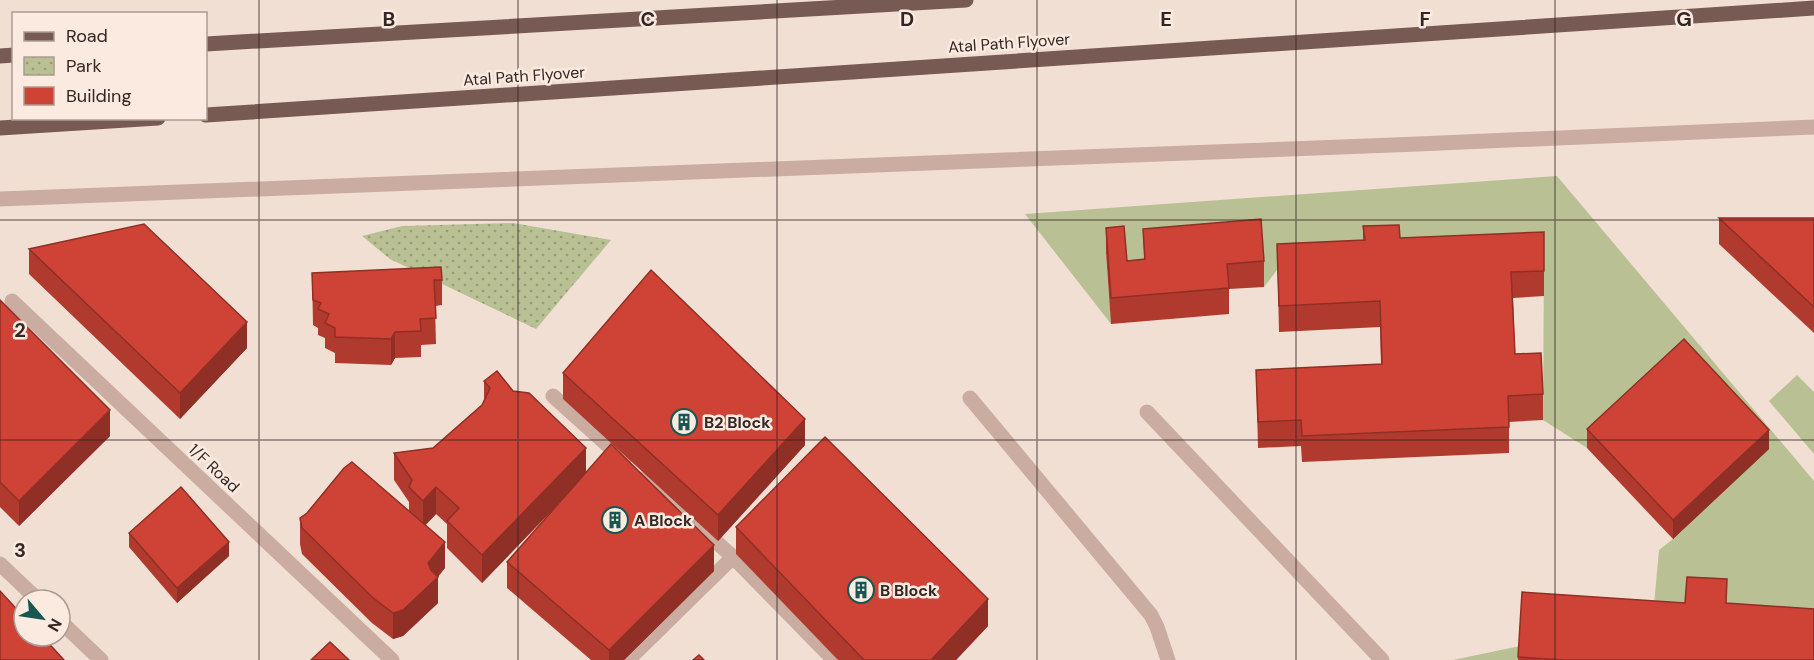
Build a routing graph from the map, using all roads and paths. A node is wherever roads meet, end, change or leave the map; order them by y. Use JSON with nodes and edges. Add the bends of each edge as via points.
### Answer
{"nodes":[{"id":1,"x":966,"y":0,"type":"edge"},
{"id":2,"x":1814,"y":8,"type":"edge"},
{"id":3,"x":207,"y":44,"type":"edge"},
{"id":4,"x":207,"y":115,"type":"edge"},
{"id":5,"x":126,"y":120,"type":"edge"},
{"id":6,"x":1814,"y":127,"type":"edge"},
{"id":7,"x":0,"y":128,"type":"edge"},
{"id":8,"x":0,"y":199,"type":"edge"},
{"id":9,"x":12,"y":301,"type":"dead end"},
{"id":10,"x":553,"y":396,"type":"dead end"},
{"id":11,"x":970,"y":398,"type":"dead end"},
{"id":12,"x":1147,"y":412,"type":"dead end"},
{"id":13,"x":734,"y":557,"type":"junction"},
{"id":14,"x":0,"y":564,"type":"edge"},
{"id":15,"x":25,"y":588,"type":"edge"},
{"id":16,"x":72,"y":632,"type":"edge"},
{"id":17,"x":101,"y":660,"type":"edge"},
{"id":18,"x":392,"y":660,"type":"edge"},
{"id":19,"x":628,"y":660,"type":"edge"},
{"id":20,"x":834,"y":660,"type":"edge"},
{"id":21,"x":1168,"y":660,"type":"edge"},
{"id":22,"x":1382,"y":660,"type":"edge"}],
"edges":[{"from":1,"to":3,"type":"main road"},
{"from":2,"to":4,"type":"main road","name":"Atal Path Flyover"},
{"from":5,"to":7,"type":"main road"},
{"from":6,"to":8,"type":"street"},
{"from":9,"to":18,"type":"street","name":"1/F Road"},
{"from":10,"to":13,"type":"street"},
{"from":11,"to":21,"type":"street","via":[[1151,615]]},
{"from":12,"to":22,"type":"street"},
{"from":13,"to":19,"type":"street"},
{"from":13,"to":20,"type":"street"},
{"from":14,"to":15,"type":"street"},
{"from":16,"to":17,"type":"street"}]}
